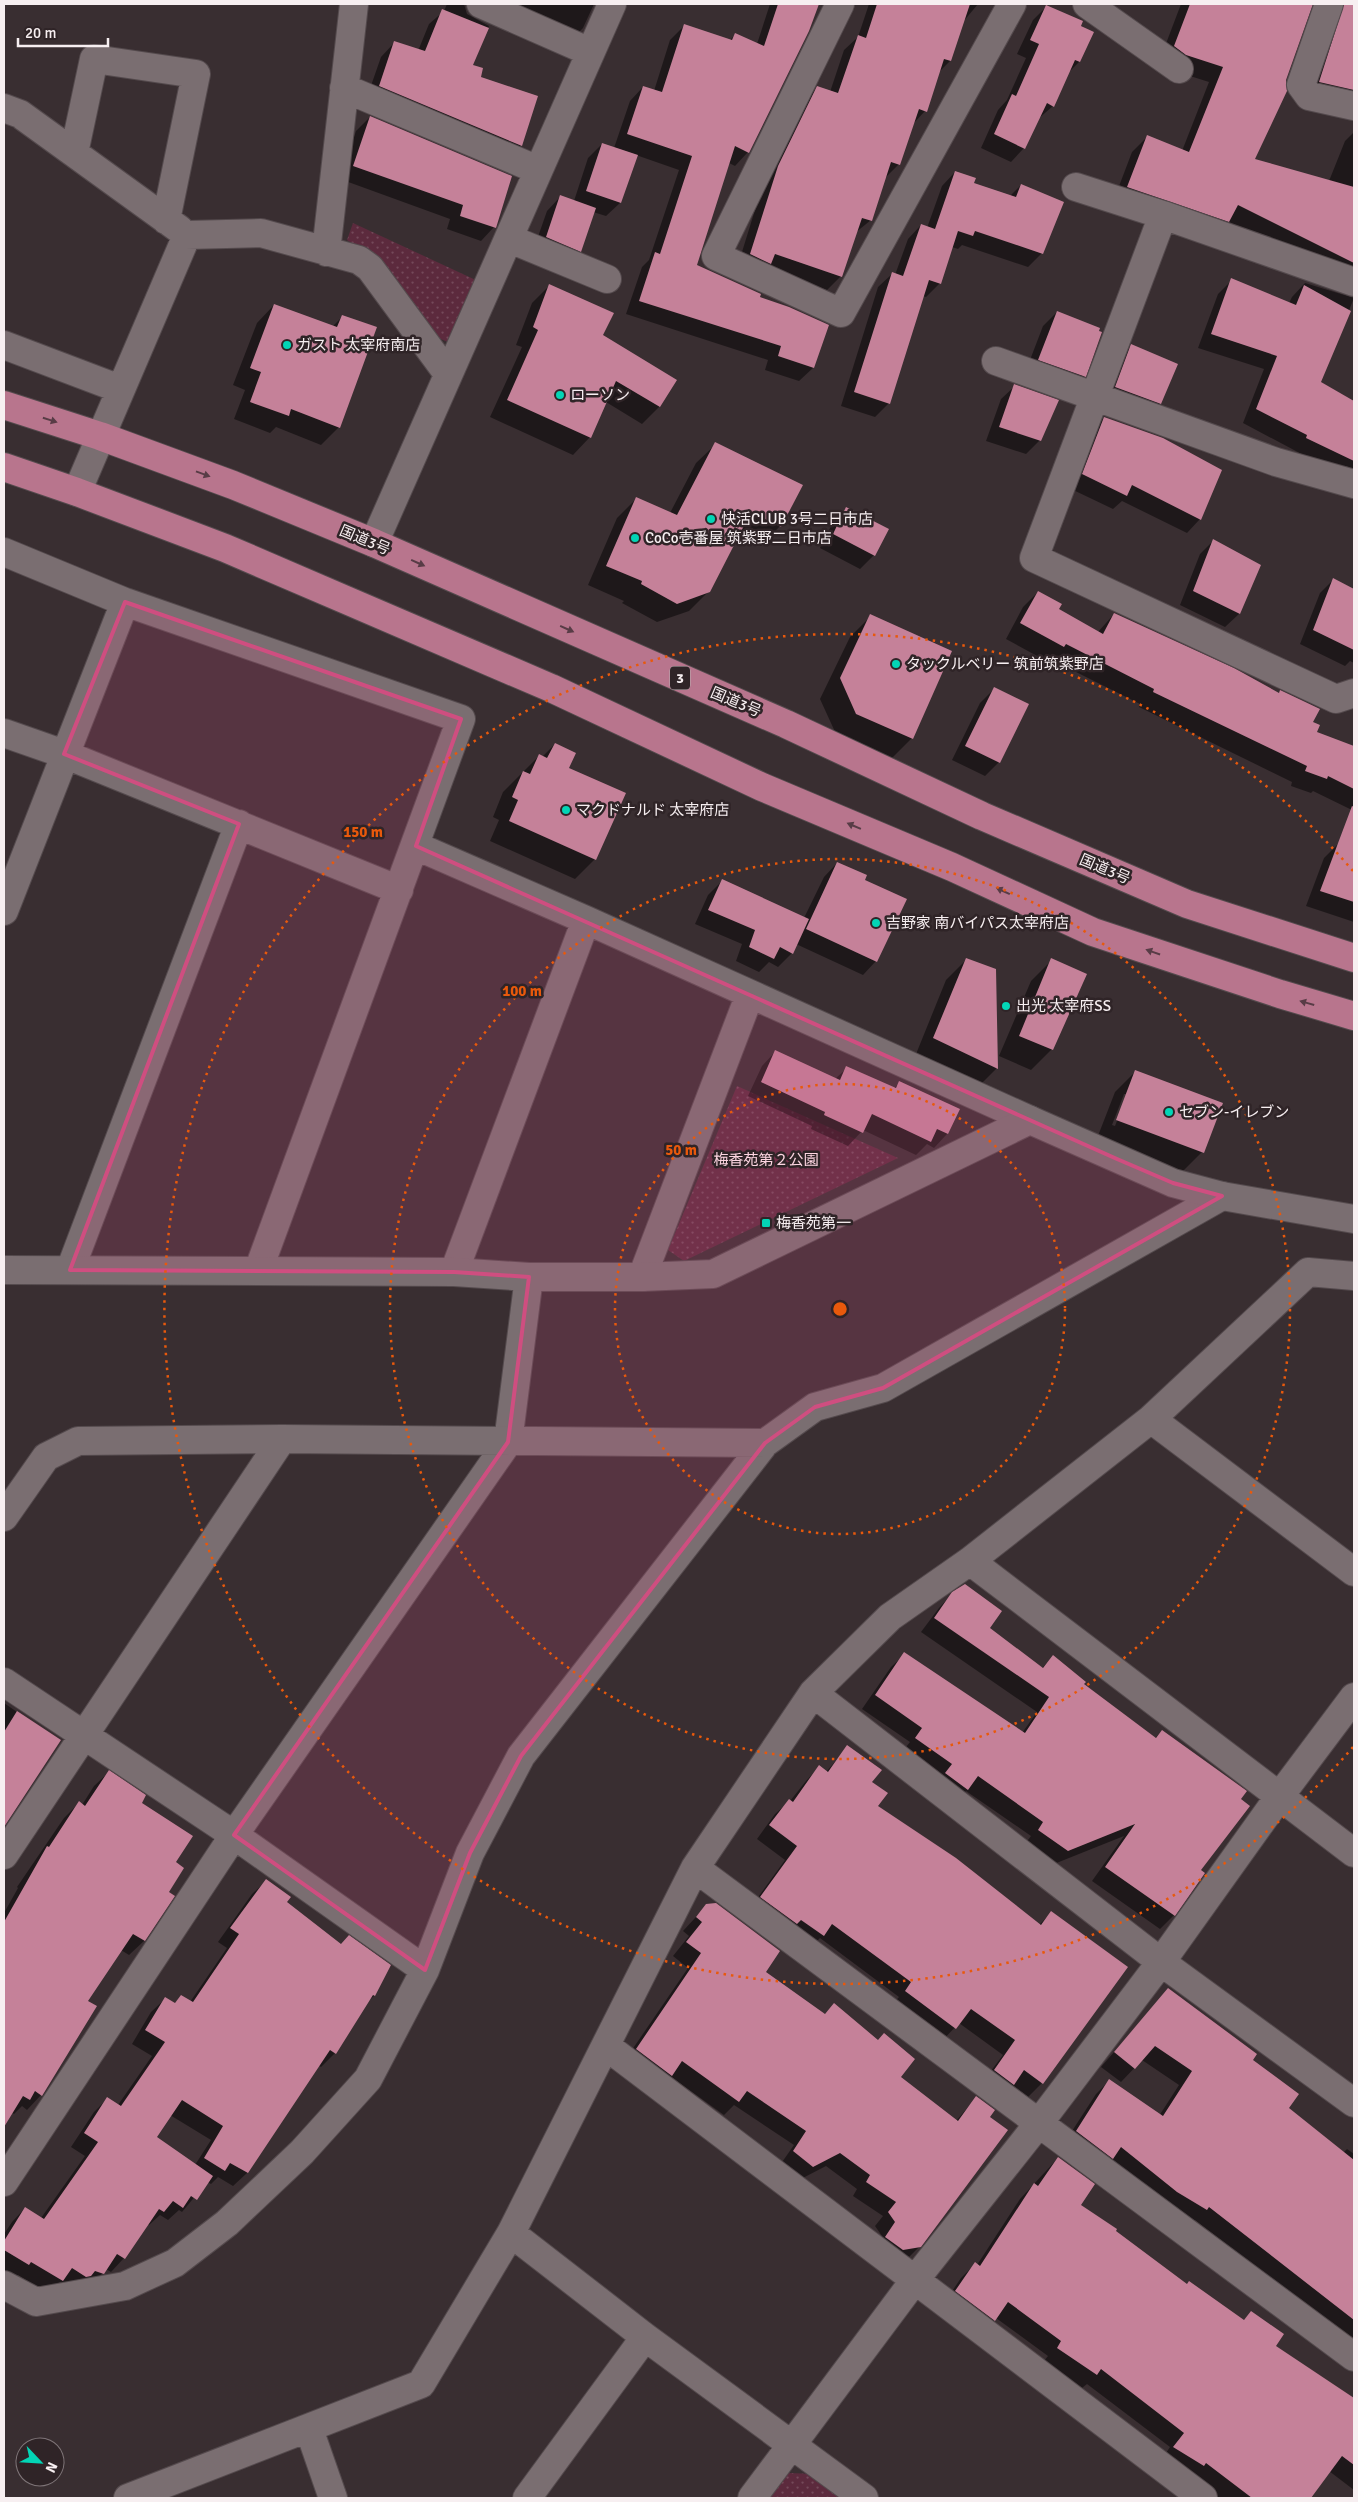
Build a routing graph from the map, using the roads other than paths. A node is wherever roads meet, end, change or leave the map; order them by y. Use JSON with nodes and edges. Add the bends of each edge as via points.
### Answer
{"nodes":[{"id":1,"x":354,"y":4,"type":"edge"},
{"id":2,"x":481,"y":4,"type":"edge"},
{"id":3,"x":612,"y":4,"type":"edge"},
{"id":4,"x":840,"y":4,"type":"edge"},
{"id":5,"x":1012,"y":4,"type":"edge"},
{"id":6,"x":1329,"y":4,"type":"edge"},
{"id":7,"x":1090,"y":5,"type":"edge"},
{"id":8,"x":590,"y":52,"type":"junction"},
{"id":9,"x":1179,"y":68,"type":"dead end"},
{"id":10,"x":344,"y":88,"type":"junction"},
{"id":11,"x":1354,"y":106,"type":"edge"},
{"id":12,"x":4,"y":108,"type":"edge"},
{"id":13,"x":74,"y":153,"type":"junction"},
{"id":14,"x":538,"y":170,"type":"junction"},
{"id":15,"x":1076,"y":186,"type":"dead end"},
{"id":16,"x":1163,"y":215,"type":"junction"},
{"id":17,"x":177,"y":227,"type":"junction"},
{"id":18,"x":510,"y":239,"type":"junction"},
{"id":19,"x":326,"y":252,"type":"junction"},
{"id":20,"x":607,"y":279,"type":"dead end"},
{"id":21,"x":1354,"y":282,"type":"edge"},
{"id":22,"x":4,"y":345,"type":"edge"},
{"id":23,"x":996,"y":361,"type":"dead end"},
{"id":24,"x":448,"y":374,"type":"junction"},
{"id":25,"x":120,"y":389,"type":"junction"},
{"id":26,"x":1094,"y":397,"type":"junction"},
{"id":27,"x":4,"y":405,"type":"edge"},
{"id":28,"x":100,"y":436,"type":"junction"},
{"id":29,"x":4,"y":467,"type":"edge"},
{"id":30,"x":1354,"y":484,"type":"edge"},
{"id":31,"x":77,"y":492,"type":"junction"},
{"id":32,"x":374,"y":543,"type":"junction"},
{"id":33,"x":4,"y":552,"type":"edge"},
{"id":34,"x":125,"y":602,"type":"junction"},
{"id":35,"x":1354,"y":693,"type":"edge"},
{"id":36,"x":4,"y":733,"type":"edge"},
{"id":37,"x":64,"y":754,"type":"junction"},
{"id":38,"x":239,"y":824,"type":"junction"},
{"id":39,"x":416,"y":846,"type":"junction"},
{"id":40,"x":399,"y":890,"type":"junction"},
{"id":41,"x":4,"y":911,"type":"edge"},
{"id":42,"x":586,"y":920,"type":"junction"},
{"id":43,"x":1354,"y":958,"type":"edge"},
{"id":44,"x":750,"y":994,"type":"junction"},
{"id":45,"x":1354,"y":1016,"type":"edge"},
{"id":46,"x":1030,"y":1120,"type":"junction"},
{"id":47,"x":1222,"y":1196,"type":"junction"},
{"id":48,"x":1354,"y":1219,"type":"edge"},
{"id":49,"x":4,"y":1270,"type":"edge"},
{"id":50,"x":70,"y":1270,"type":"junction"},
{"id":51,"x":258,"y":1271,"type":"junction"},
{"id":52,"x":454,"y":1272,"type":"junction"},
{"id":53,"x":1354,"y":1276,"type":"edge"},
{"id":54,"x":529,"y":1277,"type":"junction"},
{"id":55,"x":642,"y":1277,"type":"junction"},
{"id":56,"x":1152,"y":1419,"type":"junction"},
{"id":57,"x":282,"y":1439,"type":"junction"},
{"id":58,"x":508,"y":1442,"type":"junction"},
{"id":59,"x":765,"y":1443,"type":"junction"},
{"id":60,"x":4,"y":1517,"type":"edge"},
{"id":61,"x":970,"y":1561,"type":"junction"},
{"id":62,"x":1354,"y":1572,"type":"edge"},
{"id":63,"x":4,"y":1682,"type":"edge"},
{"id":64,"x":813,"y":1693,"type":"junction"},
{"id":65,"x":1354,"y":1697,"type":"edge"},
{"id":66,"x":85,"y":1736,"type":"junction"},
{"id":67,"x":1279,"y":1797,"type":"junction"},
{"id":68,"x":234,"y":1835,"type":"junction"},
{"id":69,"x":1354,"y":1853,"type":"edge"},
{"id":70,"x":4,"y":1855,"type":"edge"},
{"id":71,"x":695,"y":1868,"type":"junction"},
{"id":72,"x":1161,"y":1962,"type":"junction"},
{"id":73,"x":425,"y":1970,"type":"junction"},
{"id":74,"x":606,"y":2046,"type":"junction"},
{"id":75,"x":1354,"y":2103,"type":"edge"},
{"id":76,"x":1039,"y":2123,"type":"junction"},
{"id":77,"x":4,"y":2182,"type":"edge"},
{"id":78,"x":512,"y":2233,"type":"junction"},
{"id":79,"x":914,"y":2281,"type":"junction"},
{"id":80,"x":4,"y":2285,"type":"edge"},
{"id":81,"x":646,"y":2337,"type":"junction"},
{"id":82,"x":1354,"y":2357,"type":"edge"},
{"id":83,"x":309,"y":2429,"type":"junction"},
{"id":84,"x":793,"y":2444,"type":"junction"},
{"id":85,"x":128,"y":2498,"type":"edge"},
{"id":86,"x":333,"y":2498,"type":"edge"},
{"id":87,"x":527,"y":2498,"type":"edge"},
{"id":88,"x":752,"y":2498,"type":"edge"},
{"id":89,"x":864,"y":2498,"type":"edge"},
{"id":90,"x":1202,"y":2498,"type":"edge"}],
"edges":[{"from":1,"to":10,"type":"street"},
{"from":2,"to":8,"type":"street"},
{"from":3,"to":8,"type":"street"},
{"from":4,"to":5,"type":"street","via":[[716,256],[841,313]]},
{"from":6,"to":11,"type":"street","via":[[1301,85],[1309,96]]},
{"from":7,"to":9,"type":"street"},
{"from":8,"to":14,"type":"street"},
{"from":10,"to":14,"type":"street"},
{"from":10,"to":19,"type":"street"},
{"from":12,"to":13,"type":"street","via":[[20,114]]},
{"from":13,"to":17,"type":"street"},
{"from":13,"to":17,"type":"street","via":[[94,59],[196,74]]},
{"from":14,"to":18,"type":"street"},
{"from":15,"to":16,"type":"street"},
{"from":16,"to":21,"type":"street"},
{"from":16,"to":26,"type":"street"},
{"from":17,"to":19,"type":"street","via":[[261,234]]},
{"from":17,"to":25,"type":"street"},
{"from":18,"to":20,"type":"street"},
{"from":18,"to":24,"type":"street"},
{"from":19,"to":24,"type":"street","via":[[359,260],[370,268]]},
{"from":22,"to":25,"type":"street"},
{"from":23,"to":26,"type":"street"},
{"from":24,"to":32,"type":"street"},
{"from":25,"to":28,"type":"street"},
{"from":26,"to":30,"type":"street","via":[[1276,462]]},
{"from":26,"to":35,"type":"street","via":[[1034,558],[1336,700]]},
{"from":27,"to":28,"type":"highway","name":"国道3号","number":"3","one_way":true},
{"from":28,"to":31,"type":"street"},
{"from":28,"to":32,"type":"highway","name":"国道3号","number":"3","one_way":true,"via":[[233,485]]},
{"from":29,"to":31,"type":"highway"},
{"from":45,"to":31,"type":"highway","one_way":true,"via":[[1093,932],[952,867],[762,787],[533,680],[225,548]]},
{"from":32,"to":43,"type":"highway","name":"国道3号","number":"3","one_way":true,"via":[[786,724],[982,816],[1187,904]]},
{"from":33,"to":34,"type":"street"},
{"from":34,"to":37,"type":"street"},
{"from":34,"to":39,"type":"street","via":[[461,719]]},
{"from":36,"to":37,"type":"street"},
{"from":37,"to":38,"type":"street"},
{"from":37,"to":41,"type":"street"},
{"from":38,"to":40,"type":"street"},
{"from":38,"to":50,"type":"street"},
{"from":39,"to":40,"type":"street"},
{"from":39,"to":42,"type":"street"},
{"from":40,"to":51,"type":"street"},
{"from":42,"to":44,"type":"street"},
{"from":42,"to":52,"type":"street"},
{"from":44,"to":46,"type":"street"},
{"from":44,"to":55,"type":"street"},
{"from":46,"to":47,"type":"street","via":[[1173,1183]]},
{"from":46,"to":55,"type":"street","via":[[713,1274]]},
{"from":47,"to":48,"type":"street"},
{"from":47,"to":59,"type":"street","via":[[883,1388],[815,1407]]},
{"from":49,"to":50,"type":"street"},
{"from":50,"to":51,"type":"street"},
{"from":51,"to":52,"type":"street"},
{"from":52,"to":54,"type":"street"},
{"from":53,"to":56,"type":"street","via":[[1308,1272]]},
{"from":54,"to":55,"type":"street"},
{"from":54,"to":58,"type":"street"},
{"from":56,"to":61,"type":"street"},
{"from":56,"to":62,"type":"street"},
{"from":57,"to":58,"type":"street"},
{"from":57,"to":60,"type":"street","via":[[78,1441],[46,1457]]},
{"from":57,"to":66,"type":"street"},
{"from":58,"to":59,"type":"street"},
{"from":58,"to":68,"type":"street"},
{"from":59,"to":73,"type":"street","via":[[521,1756],[470,1853]]},
{"from":61,"to":64,"type":"street","via":[[890,1618]]},
{"from":61,"to":67,"type":"street"},
{"from":63,"to":66,"type":"street"},
{"from":64,"to":71,"type":"street"},
{"from":64,"to":72,"type":"street"},
{"from":65,"to":67,"type":"street"},
{"from":66,"to":68,"type":"street"},
{"from":66,"to":70,"type":"street"},
{"from":67,"to":69,"type":"street"},
{"from":67,"to":72,"type":"street"},
{"from":68,"to":73,"type":"street"},
{"from":68,"to":77,"type":"street"},
{"from":71,"to":74,"type":"street"},
{"from":71,"to":76,"type":"street"},
{"from":72,"to":75,"type":"street"},
{"from":72,"to":76,"type":"street"},
{"from":73,"to":80,"type":"street","via":[[368,2079],[302,2152],[227,2223],[175,2263],[125,2286],[36,2302]]},
{"from":74,"to":78,"type":"street"},
{"from":74,"to":79,"type":"street"},
{"from":76,"to":79,"type":"street"},
{"from":76,"to":82,"type":"street"},
{"from":78,"to":81,"type":"street"},
{"from":78,"to":83,"type":"street","via":[[421,2384]]},
{"from":79,"to":84,"type":"street"},
{"from":79,"to":90,"type":"street"},
{"from":81,"to":84,"type":"street"},
{"from":81,"to":87,"type":"street"},
{"from":83,"to":85,"type":"street"},
{"from":83,"to":86,"type":"street"},
{"from":84,"to":88,"type":"street"},
{"from":84,"to":89,"type":"street"}]}
